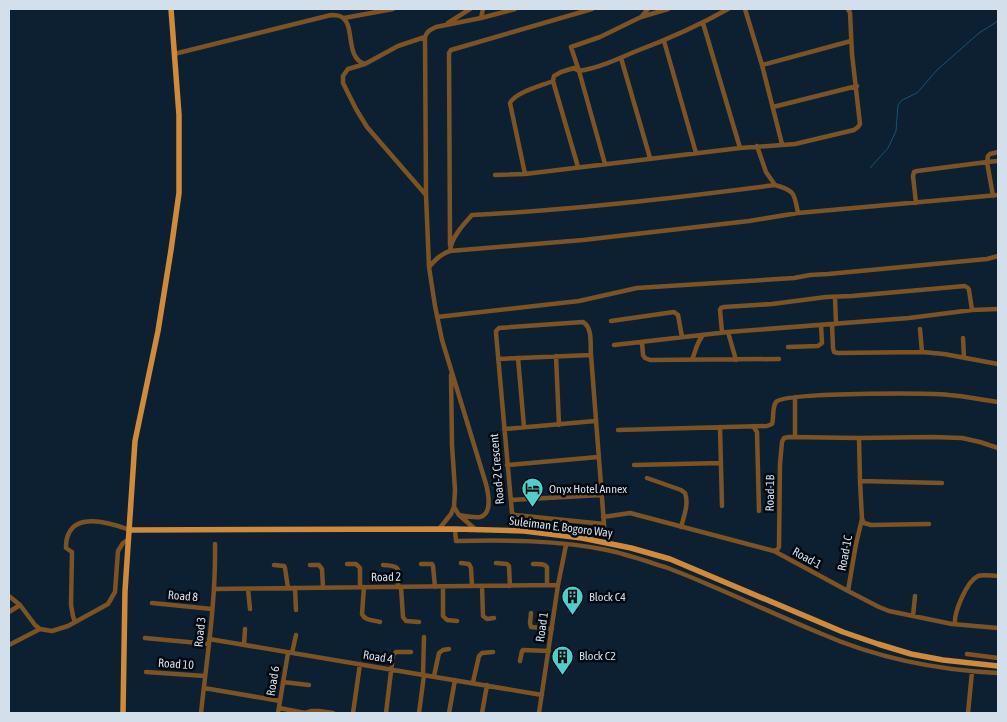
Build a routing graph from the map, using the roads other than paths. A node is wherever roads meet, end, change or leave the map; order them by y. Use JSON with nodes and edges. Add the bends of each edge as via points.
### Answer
{"nodes":[{"id":1,"x":171,"y":9,"type":"edge"},
{"id":2,"x":393,"y":9,"type":"edge"},
{"id":3,"x":470,"y":9,"type":"edge"},
{"id":4,"x":483,"y":9,"type":"edge"},
{"id":5,"x":515,"y":9,"type":"edge"},
{"id":6,"x":592,"y":9,"type":"edge"},
{"id":7,"x":648,"y":9,"type":"edge"},
{"id":8,"x":668,"y":9,"type":"edge"},
{"id":9,"x":728,"y":9,"type":"edge"},
{"id":10,"x":745,"y":9,"type":"edge"},
{"id":11,"x":848,"y":9,"type":"edge"},
{"id":12,"x":641,"y":17,"type":"junction"},
{"id":13,"x":344,"y":18,"type":"junction"},
{"id":14,"x":481,"y":18,"type":"junction"},
{"id":15,"x":703,"y":23,"type":"junction"},
{"id":16,"x":445,"y":25,"type":"junction"},
{"id":17,"x":425,"y":37,"type":"junction"},
{"id":18,"x":664,"y":41,"type":"junction"},
{"id":19,"x":851,"y":41,"type":"junction"},
{"id":20,"x":174,"y":54,"type":"junction"},
{"id":21,"x":621,"y":58,"type":"junction"},
{"id":22,"x":365,"y":64,"type":"junction"},
{"id":23,"x":762,"y":65,"type":"junction"},
{"id":24,"x":579,"y":71,"type":"junction"},
{"id":25,"x":553,"y":81,"type":"junction"},
{"id":26,"x":856,"y":86,"type":"junction"},
{"id":27,"x":773,"y":107,"type":"junction"},
{"id":28,"x":782,"y":144,"type":"junction"},
{"id":29,"x":758,"y":146,"type":"junction"},
{"id":30,"x":740,"y":148,"type":"junction"},
{"id":31,"x":696,"y":152,"type":"junction"},
{"id":32,"x":998,"y":152,"type":"edge"},
{"id":33,"x":650,"y":158,"type":"junction"},
{"id":34,"x":998,"y":161,"type":"edge"},
{"id":35,"x":987,"y":162,"type":"junction"},
{"id":36,"x":605,"y":164,"type":"junction"},
{"id":37,"x":578,"y":167,"type":"junction"},
{"id":38,"x":525,"y":174,"type":"junction"},
{"id":39,"x":495,"y":175,"type":"dead end"},
{"id":40,"x":775,"y":185,"type":"junction"},
{"id":41,"x":426,"y":195,"type":"junction"},
{"id":42,"x":996,"y":195,"type":"edge"},
{"id":43,"x":916,"y":203,"type":"junction"},
{"id":44,"x":798,"y":214,"type":"junction"},
{"id":45,"x":450,"y":248,"type":"junction"},
{"id":46,"x":998,"y":256,"type":"edge"},
{"id":47,"x":429,"y":267,"type":"junction"},
{"id":48,"x":835,"y":297,"type":"junction"},
{"id":49,"x":998,"y":309,"type":"edge"},
{"id":50,"x":972,"y":310,"type":"junction"},
{"id":51,"x":437,"y":317,"type":"junction"},
{"id":52,"x":611,"y":321,"type":"dead end"},
{"id":53,"x":834,"y":324,"type":"junction"},
{"id":54,"x":821,"y":325,"type":"junction"},
{"id":55,"x":920,"y":328,"type":"dead end"},
{"id":56,"x":722,"y":332,"type":"junction"},
{"id":57,"x":728,"y":332,"type":"junction"},
{"id":58,"x":703,"y":335,"type":"junction"},
{"id":59,"x":682,"y":337,"type":"junction"},
{"id":60,"x":964,"y":338,"type":"dead end"},
{"id":61,"x":642,"y":342,"type":"junction"},
{"id":62,"x":614,"y":345,"type":"dead end"},
{"id":63,"x":788,"y":347,"type":"dead end"},
{"id":64,"x":922,"y":352,"type":"junction"},
{"id":65,"x":591,"y":355,"type":"junction"},
{"id":66,"x":556,"y":356,"type":"junction"},
{"id":67,"x":518,"y":358,"type":"junction"},
{"id":68,"x":964,"y":358,"type":"junction"},
{"id":69,"x":498,"y":359,"type":"junction"},
{"id":70,"x":779,"y":359,"type":"dead end"},
{"id":71,"x":692,"y":360,"type":"junction"},
{"id":72,"x":736,"y":360,"type":"junction"},
{"id":73,"x":998,"y":364,"type":"edge"},
{"id":74,"x":450,"y":366,"type":"junction"},
{"id":75,"x":795,"y":397,"type":"junction"},
{"id":76,"x":998,"y":402,"type":"edge"},
{"id":77,"x":596,"y":421,"type":"junction"},
{"id":78,"x":559,"y":424,"type":"junction"},
{"id":79,"x":753,"y":426,"type":"junction"},
{"id":80,"x":524,"y":427,"type":"junction"},
{"id":81,"x":720,"y":427,"type":"junction"},
{"id":82,"x":504,"y":429,"type":"junction"},
{"id":83,"x":618,"y":430,"type":"dead end"},
{"id":84,"x":795,"y":437,"type":"junction"},
{"id":85,"x":859,"y":438,"type":"junction"},
{"id":86,"x":998,"y":448,"type":"edge"},
{"id":87,"x":598,"y":457,"type":"junction"},
{"id":88,"x":721,"y":463,"type":"junction"},
{"id":89,"x":507,"y":465,"type":"junction"},
{"id":90,"x":634,"y":465,"type":"dead end"},
{"id":91,"x":647,"y":478,"type":"dead end"},
{"id":92,"x":860,"y":481,"type":"junction"},
{"id":93,"x":942,"y":483,"type":"dead end"},
{"id":94,"x":601,"y":495,"type":"junction"},
{"id":95,"x":511,"y":500,"type":"junction"},
{"id":96,"x":722,"y":506,"type":"dead end"},
{"id":97,"x":454,"y":507,"type":"junction"},
{"id":98,"x":759,"y":511,"type":"dead end"},
{"id":99,"x":459,"y":515,"type":"junction"},
{"id":100,"x":603,"y":517,"type":"junction"},
{"id":101,"x":862,"y":519,"type":"junction"},
{"id":102,"x":604,"y":524,"type":"junction"},
{"id":103,"x":929,"y":524,"type":"dead end"},
{"id":104,"x":681,"y":527,"type":"junction"},
{"id":105,"x":439,"y":529,"type":"junction"},
{"id":106,"x":455,"y":529,"type":"junction"},
{"id":107,"x":475,"y":529,"type":"junction"},
{"id":108,"x":130,"y":530,"type":"junction"},
{"id":109,"x":604,"y":532,"type":"dead end"},
{"id":110,"x":129,"y":539,"type":"junction"},
{"id":111,"x":215,"y":544,"type":"dead end"},
{"id":112,"x":566,"y":544,"type":"junction"},
{"id":113,"x":774,"y":551,"type":"junction"},
{"id":114,"x":461,"y":563,"type":"dead end"},
{"id":115,"x":496,"y":563,"type":"dead end"},
{"id":116,"x":347,"y":564,"type":"dead end"},
{"id":117,"x":421,"y":564,"type":"dead end"},
{"id":118,"x":533,"y":564,"type":"dead end"},
{"id":119,"x":274,"y":565,"type":"dead end"},
{"id":120,"x":310,"y":565,"type":"dead end"},
{"id":121,"x":383,"y":565,"type":"dead end"},
{"id":122,"x":998,"y":576,"type":"edge"},
{"id":123,"x":547,"y":585,"type":"junction"},
{"id":124,"x":558,"y":585,"type":"junction"},
{"id":125,"x":435,"y":586,"type":"junction"},
{"id":126,"x":443,"y":586,"type":"junction"},
{"id":127,"x":472,"y":586,"type":"junction"},
{"id":128,"x":482,"y":586,"type":"junction"},
{"id":129,"x":510,"y":586,"type":"junction"},
{"id":130,"x":362,"y":587,"type":"junction"},
{"id":131,"x":400,"y":587,"type":"junction"},
{"id":132,"x":288,"y":588,"type":"junction"},
{"id":133,"x":295,"y":588,"type":"junction"},
{"id":134,"x":323,"y":588,"type":"junction"},
{"id":135,"x":214,"y":589,"type":"junction"},
{"id":136,"x":248,"y":589,"type":"junction"},
{"id":137,"x":848,"y":591,"type":"junction"},
{"id":138,"x":9,"y":596,"type":"edge"},
{"id":139,"x":915,"y":596,"type":"dead end"},
{"id":140,"x":152,"y":603,"type":"dead end"},
{"id":141,"x":20,"y":605,"type":"junction"},
{"id":142,"x":212,"y":609,"type":"junction"},
{"id":143,"x":250,"y":609,"type":"dead end"},
{"id":144,"x":296,"y":610,"type":"dead end"},
{"id":145,"x":9,"y":612,"type":"edge"},
{"id":146,"x":531,"y":613,"type":"dead end"},
{"id":147,"x":913,"y":616,"type":"junction"},
{"id":148,"x":494,"y":618,"type":"dead end"},
{"id":149,"x":457,"y":621,"type":"dead end"},
{"id":150,"x":75,"y":622,"type":"junction"},
{"id":151,"x":380,"y":622,"type":"dead end"},
{"id":152,"x":419,"y":622,"type":"dead end"},
{"id":153,"x":955,"y":623,"type":"dead end"},
{"id":154,"x":998,"y":628,"type":"edge"},
{"id":155,"x":40,"y":629,"type":"junction"},
{"id":156,"x":245,"y":629,"type":"dead end"},
{"id":157,"x":552,"y":629,"type":"junction"},
{"id":158,"x":296,"y":635,"type":"dead end"},
{"id":159,"x":424,"y":637,"type":"dead end"},
{"id":160,"x":145,"y":638,"type":"dead end"},
{"id":161,"x":209,"y":641,"type":"junction"},
{"id":162,"x":9,"y":645,"type":"edge"},
{"id":163,"x":244,"y":645,"type":"junction"},
{"id":164,"x":449,"y":649,"type":"dead end"},
{"id":165,"x":549,"y":651,"type":"junction"},
{"id":166,"x":411,"y":652,"type":"dead end"},
{"id":167,"x":493,"y":652,"type":"dead end"},
{"id":168,"x":290,"y":653,"type":"junction"},
{"id":169,"x":967,"y":654,"type":"dead end"},
{"id":170,"x":998,"y":658,"type":"edge"},
{"id":171,"x":520,"y":661,"type":"dead end"},
{"id":172,"x":360,"y":664,"type":"junction"},
{"id":173,"x":998,"y":666,"type":"edge"},
{"id":174,"x":392,"y":669,"type":"junction"},
{"id":175,"x":146,"y":672,"type":"dead end"},
{"id":176,"x":972,"y":672,"type":"junction"},
{"id":177,"x":998,"y":673,"type":"edge"},
{"id":178,"x":424,"y":675,"type":"junction"},
{"id":179,"x":205,"y":676,"type":"junction"},
{"id":180,"x":434,"y":676,"type":"junction"},
{"id":181,"x":454,"y":680,"type":"junction"},
{"id":182,"x":283,"y":682,"type":"junction"},
{"id":183,"x":473,"y":682,"type":"junction"},
{"id":184,"x":309,"y":685,"type":"dead end"},
{"id":185,"x":487,"y":685,"type":"junction"},
{"id":186,"x":204,"y":688,"type":"junction"},
{"id":187,"x":542,"y":695,"type":"junction"},
{"id":188,"x":280,"y":701,"type":"junction"},
{"id":189,"x":279,"y":711,"type":"edge"},
{"id":190,"x":123,"y":713,"type":"edge"},
{"id":191,"x":201,"y":713,"type":"edge"},
{"id":192,"x":305,"y":713,"type":"edge"},
{"id":193,"x":333,"y":713,"type":"edge"},
{"id":194,"x":353,"y":713,"type":"edge"},
{"id":195,"x":386,"y":713,"type":"edge"},
{"id":196,"x":419,"y":713,"type":"edge"},
{"id":197,"x":449,"y":713,"type":"edge"},
{"id":198,"x":482,"y":713,"type":"edge"},
{"id":199,"x":539,"y":713,"type":"edge"},
{"id":200,"x":968,"y":713,"type":"edge"}],
"edges":[{"from":1,"to":20,"type":"main road"},
{"from":2,"to":13,"type":"street"},
{"from":3,"to":16,"type":"street"},
{"from":4,"to":14,"type":"street"},
{"from":5,"to":14,"type":"street"},
{"from":6,"to":45,"type":"street","via":[[450,50]]},
{"from":7,"to":12,"type":"street"},
{"from":8,"to":12,"type":"street"},
{"from":9,"to":15,"type":"street"},
{"from":10,"to":23,"type":"street"},
{"from":11,"to":19,"type":"street"},
{"from":12,"to":24,"type":"street","via":[[600,38],[571,46]]},
{"from":13,"to":20,"type":"street","via":[[331,14]]},
{"from":13,"to":22,"type":"street","via":[[354,54]]},
{"from":14,"to":16,"type":"street"},
{"from":15,"to":18,"type":"street"},
{"from":15,"to":30,"type":"street"},
{"from":16,"to":17,"type":"street","via":[[429,30]]},
{"from":17,"to":22,"type":"street","via":[[398,46]]},
{"from":17,"to":41,"type":"street"},
{"from":18,"to":21,"type":"street"},
{"from":18,"to":31,"type":"street"},
{"from":19,"to":23,"type":"street"},
{"from":19,"to":26,"type":"street"},
{"from":20,"to":108,"type":"main road","via":[[179,115],[179,193],[159,322],[135,441]]},
{"from":21,"to":24,"type":"street"},
{"from":21,"to":33,"type":"street"},
{"from":22,"to":41,"type":"street","via":[[348,69],[343,76],[346,91],[367,126]]},
{"from":23,"to":27,"type":"street"},
{"from":24,"to":25,"type":"street","via":[[574,68],[561,72],[554,76]]},
{"from":24,"to":36,"type":"street"},
{"from":25,"to":37,"type":"street"},
{"from":25,"to":38,"type":"street","via":[[518,95],[510,103]]},
{"from":26,"to":27,"type":"street"},
{"from":26,"to":28,"type":"street","via":[[858,128],[795,144]]},
{"from":27,"to":28,"type":"street"},
{"from":28,"to":29,"type":"street"},
{"from":29,"to":30,"type":"street"},
{"from":29,"to":40,"type":"street","via":[[766,172]]},
{"from":30,"to":31,"type":"street"},
{"from":31,"to":33,"type":"street"},
{"from":32,"to":35,"type":"street","via":[[990,154]]},
{"from":33,"to":36,"type":"street"},
{"from":34,"to":35,"type":"street"},
{"from":35,"to":42,"type":"street"},
{"from":35,"to":43,"type":"street","via":[[914,172]]},
{"from":36,"to":37,"type":"street"},
{"from":37,"to":38,"type":"street"},
{"from":38,"to":39,"type":"street"},
{"from":40,"to":44,"type":"street","via":[[794,194]]},
{"from":40,"to":45,"type":"street","via":[[618,204],[472,215]]},
{"from":41,"to":47,"type":"street"},
{"from":42,"to":43,"type":"street"},
{"from":43,"to":44,"type":"street"},
{"from":44,"to":45,"type":"street","via":[[583,240]]},
{"from":45,"to":47,"type":"street"},
{"from":46,"to":51,"type":"street","via":[[794,278],[637,288],[579,301]]},
{"from":47,"to":51,"type":"street"},
{"from":48,"to":50,"type":"street","via":[[964,286],[970,290]]},
{"from":48,"to":53,"type":"street"},
{"from":48,"to":56,"type":"street","via":[[724,307],[720,310]]},
{"from":49,"to":50,"type":"street"},
{"from":50,"to":53,"type":"street"},
{"from":51,"to":74,"type":"street"},
{"from":52,"to":59,"type":"street","via":[[674,312],[678,315]]},
{"from":53,"to":54,"type":"street"},
{"from":53,"to":64,"type":"street","via":[[834,352]]},
{"from":54,"to":57,"type":"street"},
{"from":54,"to":63,"type":"street","via":[[821,345]]},
{"from":55,"to":64,"type":"street"},
{"from":56,"to":57,"type":"street"},
{"from":56,"to":58,"type":"street"},
{"from":57,"to":72,"type":"street"},
{"from":58,"to":59,"type":"street"},
{"from":58,"to":71,"type":"street"},
{"from":59,"to":61,"type":"street"},
{"from":60,"to":68,"type":"street"},
{"from":61,"to":62,"type":"street"},
{"from":61,"to":71,"type":"street","via":[[643,355],[647,360]]},
{"from":64,"to":68,"type":"street"},
{"from":65,"to":66,"type":"street"},
{"from":65,"to":69,"type":"street","name":"Road-2 Crescent","via":[[590,329],[583,322],[499,328],[496,331]]},
{"from":65,"to":77,"type":"street"},
{"from":66,"to":67,"type":"street"},
{"from":66,"to":78,"type":"street"},
{"from":67,"to":69,"type":"street"},
{"from":67,"to":80,"type":"street"},
{"from":68,"to":73,"type":"street"},
{"from":69,"to":82,"type":"street","name":"Road-2 Crescent"},
{"from":70,"to":72,"type":"street"},
{"from":71,"to":72,"type":"street"},
{"from":74,"to":97,"type":"street"},
{"from":74,"to":99,"type":"street","via":[[488,494],[488,507],[480,517]]},
{"from":75,"to":76,"type":"street","via":[[912,393]]},
{"from":75,"to":79,"type":"street","via":[[783,398],[775,404],[772,424]]},
{"from":75,"to":84,"type":"street"},
{"from":77,"to":78,"type":"street"},
{"from":77,"to":87,"type":"street"},
{"from":78,"to":80,"type":"street"},
{"from":79,"to":81,"type":"street"},
{"from":79,"to":98,"type":"street","via":[[756,432]]},
{"from":80,"to":82,"type":"street"},
{"from":81,"to":83,"type":"street"},
{"from":81,"to":88,"type":"street"},
{"from":82,"to":89,"type":"street","name":"Road-2 Crescent"},
{"from":84,"to":85,"type":"street"},
{"from":84,"to":113,"type":"street","name":"Road-1B","via":[[784,438],[782,442],[780,547]]},
{"from":85,"to":86,"type":"street","via":[[962,438]]},
{"from":85,"to":92,"type":"street","name":"Road-1C"},
{"from":87,"to":89,"type":"street"},
{"from":87,"to":94,"type":"street"},
{"from":88,"to":90,"type":"street"},
{"from":88,"to":96,"type":"street"},
{"from":89,"to":95,"type":"street","name":"Road-2 Crescent"},
{"from":91,"to":104,"type":"street","via":[[685,493]]},
{"from":92,"to":93,"type":"street"},
{"from":92,"to":101,"type":"street","name":"Road-1C"},
{"from":94,"to":95,"type":"street"},
{"from":94,"to":100,"type":"street"},
{"from":95,"to":102,"type":"street","name":"Road-2 Crescent","via":[[511,511],[515,515]]},
{"from":97,"to":99,"type":"street"},
{"from":97,"to":105,"type":"street"},
{"from":99,"to":107,"type":"street"},
{"from":100,"to":102,"type":"street"},
{"from":100,"to":104,"type":"street","name":"Road-1","via":[[630,513]]},
{"from":101,"to":103,"type":"street","via":[[871,525]]},
{"from":101,"to":137,"type":"street","name":"Road-1C"},
{"from":102,"to":109,"type":"street"},
{"from":104,"to":113,"type":"street","name":"Road-1"},
{"from":105,"to":106,"type":"main road","name":"Suleiman E. Bogoro Way"},
{"from":105,"to":108,"type":"main road","name":"Suleiman E. Bogoro Way"},
{"from":106,"to":107,"type":"main road","name":"Suleiman E. Bogoro Way"},
{"from":106,"to":112,"type":"street","name":"Suleiman E. Bogoro Way","via":[[456,541]]},
{"from":107,"to":173,"type":"main road","name":"Suleiman E. Bogoro Way","via":[[564,535],[638,550],[686,565],[878,644],[943,660]]},
{"from":108,"to":110,"type":"main road"},
{"from":108,"to":150,"type":"street","via":[[90,521],[72,527],[66,548],[72,552],[71,605]]},
{"from":110,"to":150,"type":"street","via":[[118,551],[115,592],[108,604]]},
{"from":110,"to":190,"type":"main road"},
{"from":111,"to":135,"type":"street","name":"Road 3"},
{"from":112,"to":124,"type":"street","name":"Road 1"},
{"from":112,"to":176,"type":"street","name":"Suleiman E. Bogoro Way","via":[[610,551],[668,568],[823,635],[875,653]]},
{"from":113,"to":137,"type":"street","name":"Road-1"},
{"from":114,"to":127,"type":"street","via":[[470,566]]},
{"from":115,"to":129,"type":"street","via":[[507,564]]},
{"from":116,"to":130,"type":"street","via":[[356,564],[360,568]]},
{"from":117,"to":125,"type":"street","via":[[432,564]]},
{"from":118,"to":123,"type":"street","via":[[546,566]]},
{"from":119,"to":132,"type":"street","via":[[284,566]]},
{"from":120,"to":134,"type":"street","via":[[321,566]]},
{"from":121,"to":131,"type":"street","via":[[397,567]]},
{"from":122,"to":153,"type":"street","via":[[978,576],[970,583],[957,610]]},
{"from":123,"to":124,"type":"street","name":"Road 2"},
{"from":123,"to":129,"type":"street","name":"Road 2"},
{"from":124,"to":157,"type":"street","name":"Road 1"},
{"from":125,"to":126,"type":"street","name":"Road 2"},
{"from":125,"to":131,"type":"street","name":"Road 2"},
{"from":126,"to":127,"type":"street","name":"Road 2"},
{"from":126,"to":149,"type":"street","via":[[443,616]]},
{"from":127,"to":128,"type":"street","name":"Road 2"},
{"from":128,"to":129,"type":"street","name":"Road 2"},
{"from":128,"to":148,"type":"street","via":[[483,616]]},
{"from":130,"to":131,"type":"street","name":"Road 2"},
{"from":130,"to":134,"type":"street","name":"Road 2"},
{"from":130,"to":151,"type":"street","via":[[363,617]]},
{"from":131,"to":152,"type":"street","via":[[403,617],[406,621]]},
{"from":132,"to":133,"type":"street","name":"Road 2"},
{"from":132,"to":136,"type":"street","name":"Road 2"},
{"from":133,"to":134,"type":"street","name":"Road 2"},
{"from":133,"to":144,"type":"street"},
{"from":135,"to":136,"type":"street","name":"Road 2"},
{"from":135,"to":142,"type":"street","name":"Road 3"},
{"from":136,"to":143,"type":"street"},
{"from":137,"to":147,"type":"street","name":"Road-1","via":[[879,607]]},
{"from":138,"to":141,"type":"street"},
{"from":139,"to":147,"type":"street"},
{"from":140,"to":142,"type":"street","name":"Road 8"},
{"from":141,"to":145,"type":"street"},
{"from":141,"to":155,"type":"street"},
{"from":142,"to":161,"type":"street","name":"Road 3"},
{"from":146,"to":157,"type":"street","via":[[531,626]]},
{"from":147,"to":154,"type":"street","name":"Road-1"},
{"from":150,"to":155,"type":"street","via":[[52,631]]},
{"from":155,"to":162,"type":"street"},
{"from":156,"to":163,"type":"street"},
{"from":157,"to":165,"type":"street","name":"Road 1"},
{"from":158,"to":168,"type":"street","name":"Road 6"},
{"from":159,"to":178,"type":"street"},
{"from":160,"to":161,"type":"street","name":"Road 4"},
{"from":161,"to":163,"type":"street","name":"Road 4"},
{"from":161,"to":179,"type":"street","name":"Road 3"},
{"from":163,"to":168,"type":"street","name":"Road 4"},
{"from":164,"to":180,"type":"street","via":[[439,653]]},
{"from":165,"to":171,"type":"street","via":[[523,650]]},
{"from":165,"to":187,"type":"street","name":"Road 1"},
{"from":166,"to":174,"type":"street","via":[[394,653]]},
{"from":167,"to":183,"type":"street","via":[[479,656]]},
{"from":168,"to":172,"type":"street","name":"Road 4"},
{"from":168,"to":182,"type":"street","name":"Road 6"},
{"from":169,"to":170,"type":"street"},
{"from":172,"to":174,"type":"street","name":"Road 4"},
{"from":172,"to":194,"type":"street"},
{"from":174,"to":178,"type":"street","name":"Road 4"},
{"from":174,"to":195,"type":"street"},
{"from":175,"to":179,"type":"street","name":"Road 10"},
{"from":176,"to":177,"type":"street","name":"Suleiman E. Bogoro Way"},
{"from":176,"to":200,"type":"street"},
{"from":178,"to":180,"type":"street","name":"Road 4"},
{"from":178,"to":196,"type":"street"},
{"from":179,"to":186,"type":"street","name":"Road 3"},
{"from":180,"to":181,"type":"street","name":"Road 4"},
{"from":181,"to":183,"type":"street","name":"Road 4"},
{"from":181,"to":197,"type":"street"},
{"from":182,"to":184,"type":"street"},
{"from":182,"to":188,"type":"street","name":"Road 6"},
{"from":183,"to":185,"type":"street","name":"Road 4"},
{"from":185,"to":187,"type":"street","name":"Road 4"},
{"from":185,"to":198,"type":"street"},
{"from":186,"to":188,"type":"street"},
{"from":186,"to":191,"type":"street","name":"Road 3"},
{"from":187,"to":199,"type":"street","name":"Road 1"},
{"from":188,"to":189,"type":"street","name":"Road 6"},
{"from":189,"to":192,"type":"street"},
{"from":192,"to":193,"type":"street"}]}
